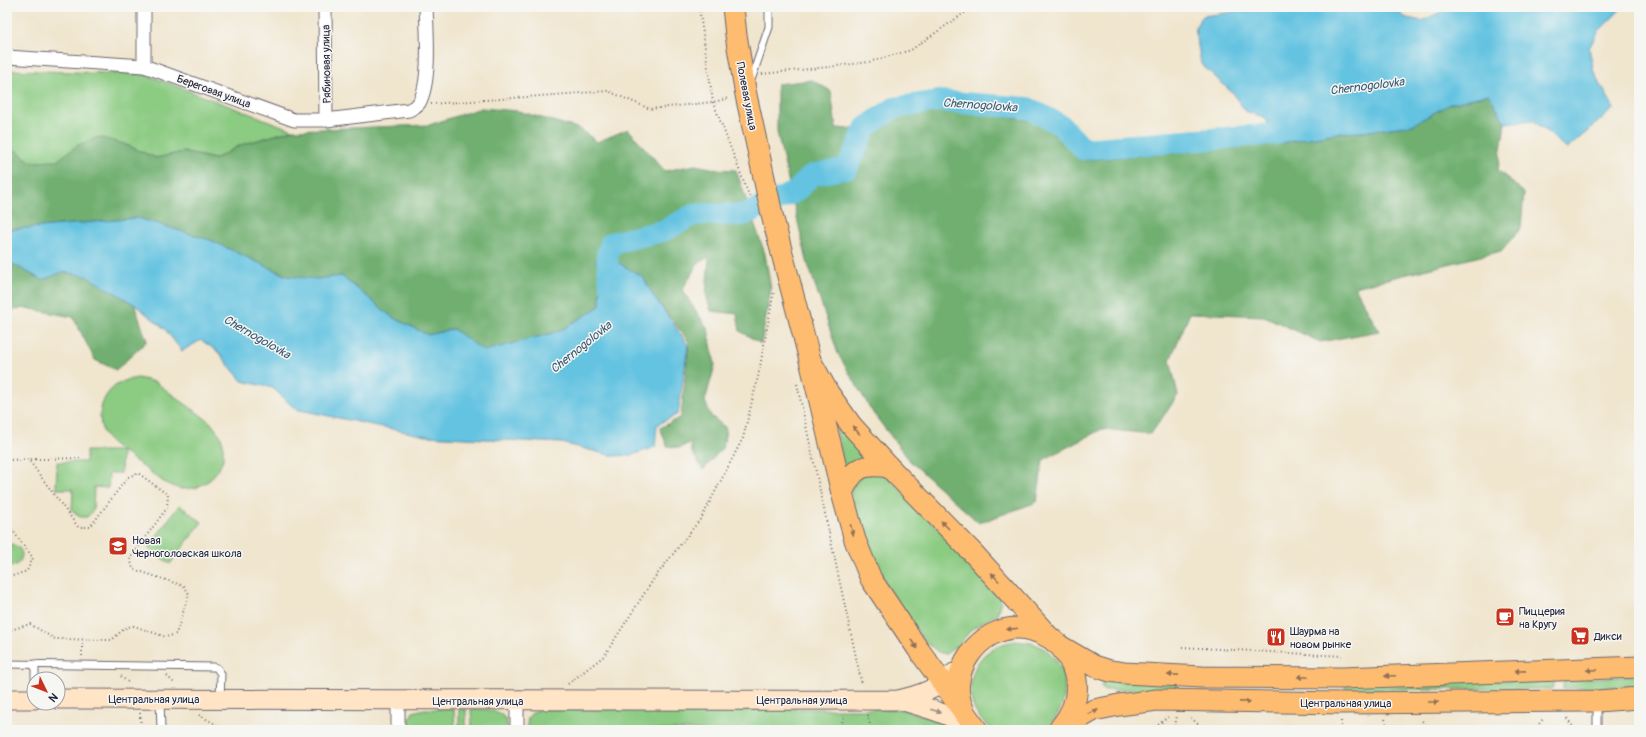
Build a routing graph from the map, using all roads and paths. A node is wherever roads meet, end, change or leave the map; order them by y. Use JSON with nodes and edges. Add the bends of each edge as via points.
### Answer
{"nodes":[{"id":1,"x":144,"y":7,"type":"edge"},
{"id":2,"x":325,"y":7,"type":"edge"},
{"id":3,"x":426,"y":7,"type":"edge"},
{"id":4,"x":699,"y":7,"type":"edge"},
{"id":5,"x":732,"y":7,"type":"edge"},
{"id":6,"x":769,"y":7,"type":"edge"},
{"id":7,"x":984,"y":7,"type":"edge"},
{"id":8,"x":7,"y":57,"type":"edge"},
{"id":9,"x":144,"y":66,"type":"junction"},
{"id":10,"x":753,"y":74,"type":"junction"},
{"id":11,"x":746,"y":94,"type":"junction"},
{"id":12,"x":713,"y":102,"type":"junction"},
{"id":13,"x":418,"y":105,"type":"junction"},
{"id":14,"x":326,"y":120,"type":"junction"},
{"id":15,"x":752,"y":205,"type":"dead end"},
{"id":16,"x":777,"y":295,"type":"dead end"},
{"id":17,"x":810,"y":360,"type":"junction"},
{"id":18,"x":797,"y":384,"type":"dead end"},
{"id":19,"x":80,"y":458,"type":"dead end"},
{"id":20,"x":28,"y":459,"type":"junction"},
{"id":21,"x":7,"y":461,"type":"edge"},
{"id":22,"x":889,"y":467,"type":"junction"},
{"id":23,"x":842,"y":493,"type":"junction"},
{"id":24,"x":7,"y":523,"type":"edge"},
{"id":25,"x":7,"y":578,"type":"edge"},
{"id":26,"x":7,"y":631,"type":"edge"},
{"id":27,"x":82,"y":640,"type":"junction"},
{"id":28,"x":1055,"y":641,"type":"junction"},
{"id":29,"x":1182,"y":646,"type":"dead end"},
{"id":30,"x":82,"y":652,"type":"dead end"},
{"id":31,"x":856,"y":656,"type":"dead end"},
{"id":32,"x":1342,"y":656,"type":"dead end"},
{"id":33,"x":964,"y":662,"type":"junction"},
{"id":34,"x":7,"y":664,"type":"edge"},
{"id":35,"x":35,"y":664,"type":"junction"},
{"id":36,"x":1639,"y":667,"type":"edge"},
{"id":37,"x":35,"y":671,"type":"edge"},
{"id":38,"x":944,"y":683,"type":"junction"},
{"id":39,"x":567,"y":685,"type":"dead end"},
{"id":40,"x":1639,"y":698,"type":"edge"},
{"id":41,"x":7,"y":699,"type":"edge"},
{"id":42,"x":26,"y":699,"type":"edge"},
{"id":43,"x":66,"y":699,"type":"edge"},
{"id":44,"x":160,"y":699,"type":"junction"},
{"id":45,"x":220,"y":699,"type":"junction"},
{"id":46,"x":898,"y":700,"type":"junction"},
{"id":47,"x":398,"y":701,"type":"junction"},
{"id":48,"x":517,"y":701,"type":"junction"},
{"id":49,"x":1597,"y":701,"type":"junction"},
{"id":50,"x":140,"y":708,"type":"dead end"},
{"id":51,"x":1384,"y":714,"type":"dead end"},
{"id":52,"x":197,"y":715,"type":"dead end"},
{"id":53,"x":1177,"y":715,"type":"dead end"},
{"id":54,"x":1168,"y":716,"type":"dead end"},
{"id":55,"x":1189,"y":716,"type":"dead end"},
{"id":56,"x":1341,"y":716,"type":"dead end"},
{"id":57,"x":1422,"y":721,"type":"dead end"},
{"id":58,"x":974,"y":726,"type":"edge"},
{"id":59,"x":141,"y":730,"type":"edge"},
{"id":60,"x":161,"y":730,"type":"edge"},
{"id":61,"x":226,"y":730,"type":"edge"},
{"id":62,"x":398,"y":730,"type":"edge"},
{"id":63,"x":455,"y":730,"type":"edge"},
{"id":64,"x":473,"y":730,"type":"edge"},
{"id":65,"x":517,"y":730,"type":"edge"},
{"id":66,"x":1058,"y":730,"type":"edge"},
{"id":67,"x":1152,"y":730,"type":"edge"},
{"id":68,"x":1174,"y":730,"type":"edge"},
{"id":69,"x":1205,"y":730,"type":"edge"},
{"id":70,"x":1341,"y":730,"type":"edge"},
{"id":71,"x":1388,"y":730,"type":"edge"},
{"id":72,"x":1433,"y":730,"type":"edge"},
{"id":73,"x":1597,"y":730,"type":"edge"}],
"edges":[{"from":1,"to":9,"type":"street"},
{"from":2,"to":14,"type":"street","name":"Рябиновая улица"},
{"from":3,"to":13,"type":"street","via":[[425,90]]},
{"from":4,"to":12,"type":"path"},
{"from":5,"to":11,"type":"main road","name":"Полевая улица"},
{"from":6,"to":10,"type":"lane","via":[[769,27]]},
{"from":7,"to":10,"type":"path","via":[[964,13],[911,50],[869,62]]},
{"from":8,"to":9,"type":"street","name":"Береговая улица"},
{"from":9,"to":14,"type":"street","name":"Береговая улица","via":[[294,120]]},
{"from":10,"to":11,"type":"lane"},
{"from":11,"to":12,"type":"path"},
{"from":11,"to":17,"type":"main road","name":"Полевая улица","via":[[773,219]]},
{"from":12,"to":13,"type":"path","via":[[650,109],[608,91]]},
{"from":12,"to":15,"type":"path"},
{"from":13,"to":14,"type":"street","name":"Береговая улица","via":[[409,110]]},
{"from":16,"to":39,"type":"path","via":[[775,288],[743,438],[702,517],[655,577],[604,656]]},
{"from":22,"to":17,"type":"main road","one_way":true,"via":[[851,425],[829,394]]},
{"from":17,"to":23,"type":"main road"},
{"from":18,"to":31,"type":"path"},
{"from":19,"to":20,"type":"path"},
{"from":20,"to":21,"type":"path"},
{"from":20,"to":27,"type":"path","via":[[78,527],[90,527],[128,477],[138,473],[168,496],[167,508],[130,558],[133,569],[184,586],[189,594],[176,634],[166,637],[129,626],[112,640]]},
{"from":22,"to":23,"type":"main road","via":[[874,465],[859,469],[849,477]]},
{"from":28,"to":22,"type":"main road","one_way":true},
{"from":23,"to":38,"type":"main road","one_way":true,"via":[[855,540],[871,579]]},
{"from":24,"to":25,"type":"path","via":[[33,558],[27,571]]},
{"from":26,"to":27,"type":"path","via":[[30,624],[55,639]]},
{"from":27,"to":30,"type":"path"},
{"from":28,"to":33,"type":"main road","one_way":true,"via":[[1034,630],[1002,630],[986,637]]},
{"from":36,"to":28,"type":"main road","one_way":true,"via":[[1342,678],[1124,674],[1094,666]]},
{"from":28,"to":66,"type":"main road","via":[[1068,656],[1077,681],[1073,708]]},
{"from":29,"to":32,"type":"path"},
{"from":33,"to":38,"type":"street"},
{"from":33,"to":58,"type":"main road","via":[[959,690],[961,705]]},
{"from":34,"to":35,"type":"lane"},
{"from":35,"to":37,"type":"lane"},
{"from":35,"to":45,"type":"lane","via":[[214,667],[218,668],[221,674]]},
{"from":38,"to":46,"type":"street","via":[[922,694]]},
{"from":38,"to":58,"type":"main road"},
{"from":40,"to":49,"type":"main road","name":"Центральная улица"},
{"from":41,"to":42,"type":"street"},
{"from":43,"to":44,"type":"street","name":"Центральная улица"},
{"from":44,"to":45,"type":"street","name":"Центральная улица"},
{"from":44,"to":60,"type":"lane"},
{"from":45,"to":47,"type":"street","name":"Центральная улица"},
{"from":46,"to":48,"type":"street","name":"Центральная улица"},
{"from":46,"to":58,"type":"street","one_way":true},
{"from":47,"to":48,"type":"street","name":"Центральная улица"},
{"from":47,"to":62,"type":"street"},
{"from":48,"to":65,"type":"street"},
{"from":66,"to":49,"type":"main road","name":"Центральная улица","one_way":true,"via":[[1094,710],[1157,700],[1342,703]]},
{"from":49,"to":73,"type":"lane"},
{"from":50,"to":59,"type":"path"},
{"from":51,"to":71,"type":"path"},
{"from":52,"to":61,"type":"path"},
{"from":53,"to":68,"type":"path"},
{"from":54,"to":67,"type":"path"},
{"from":55,"to":69,"type":"path"},
{"from":56,"to":70,"type":"path"},
{"from":57,"to":72,"type":"path"},
{"from":63,"to":64,"type":"path"}]}
